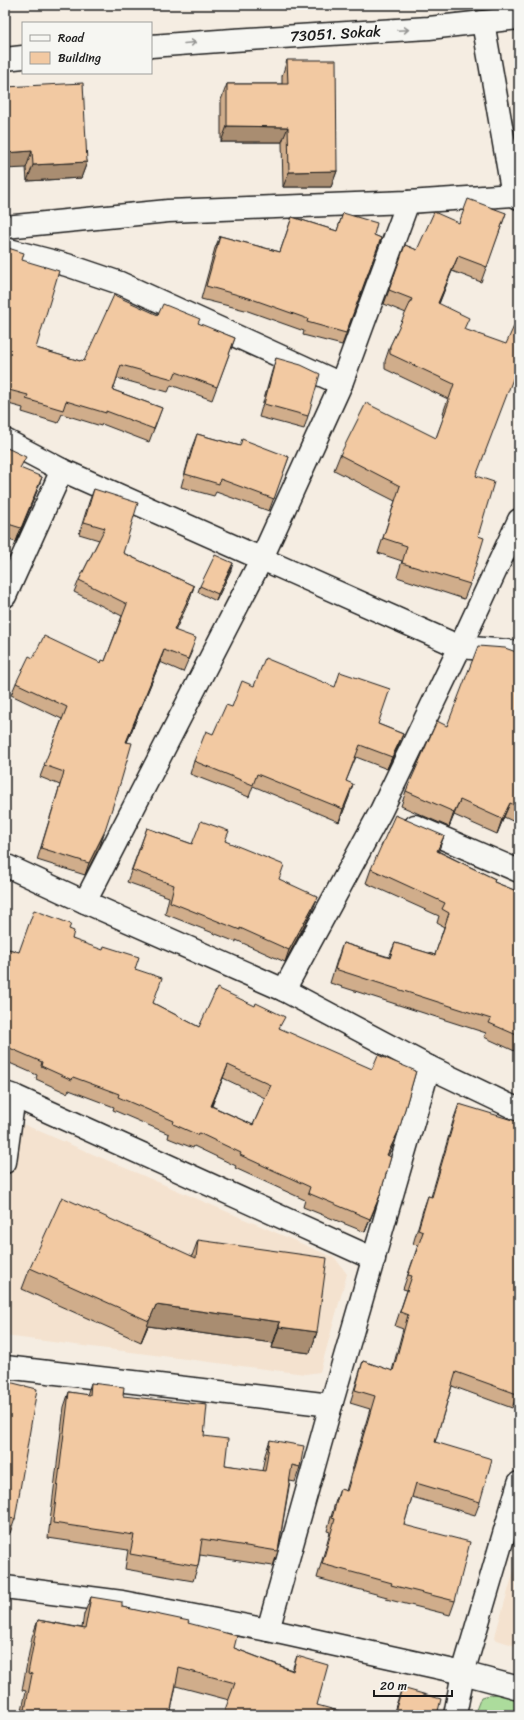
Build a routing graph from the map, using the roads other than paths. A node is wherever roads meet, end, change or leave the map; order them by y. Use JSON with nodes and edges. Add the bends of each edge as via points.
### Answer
{"nodes":[{"id":1,"x":519,"y":18,"type":"edge"},
{"id":2,"x":483,"y":22,"type":"junction"},
{"id":3,"x":152,"y":46,"type":"edge"},
{"id":4,"x":22,"y":57,"type":"edge"},
{"id":5,"x":5,"y":59,"type":"edge"},
{"id":6,"x":516,"y":197,"type":"edge"},
{"id":7,"x":408,"y":202,"type":"junction"},
{"id":8,"x":5,"y":227,"type":"edge"},
{"id":9,"x":5,"y":249,"type":"edge"},
{"id":10,"x":340,"y":384,"type":"junction"},
{"id":11,"x":5,"y":440,"type":"edge"},
{"id":12,"x":62,"y":470,"type":"junction"},
{"id":13,"x":519,"y":520,"type":"edge"},
{"id":14,"x":261,"y":560,"type":"junction"},
{"id":15,"x":5,"y":596,"type":"edge"},
{"id":16,"x":460,"y":647,"type":"junction"},
{"id":17,"x":519,"y":652,"type":"edge"},
{"id":18,"x":381,"y":811,"type":"junction"},
{"id":19,"x":5,"y":865,"type":"edge"},
{"id":20,"x":519,"y":871,"type":"edge"},
{"id":21,"x":85,"y":902,"type":"junction"},
{"id":22,"x":284,"y":990,"type":"junction"},
{"id":23,"x":429,"y":1067,"type":"junction"},
{"id":24,"x":10,"y":1095,"type":"edge"},
{"id":25,"x":519,"y":1110,"type":"edge"},
{"id":26,"x":5,"y":1162,"type":"edge"},
{"id":27,"x":374,"y":1259,"type":"junction"},
{"id":28,"x":5,"y":1367,"type":"edge"},
{"id":29,"x":331,"y":1405,"type":"junction"},
{"id":30,"x":519,"y":1483,"type":"edge"},
{"id":31,"x":5,"y":1587,"type":"edge"},
{"id":32,"x":268,"y":1630,"type":"junction"},
{"id":33,"x":463,"y":1673,"type":"junction"},
{"id":34,"x":519,"y":1688,"type":"edge"},
{"id":35,"x":455,"y":1715,"type":"edge"}],
"edges":[{"from":1,"to":2,"type":"street","name":"73051. Sokak"},
{"from":3,"to":2,"type":"street","name":"73051. Sokak","one_way":true,"via":[[429,28]]},
{"from":2,"to":6,"type":"street"},
{"from":4,"to":5,"type":"street"},
{"from":6,"to":7,"type":"street"},
{"from":7,"to":8,"type":"street","via":[[168,211]]},
{"from":7,"to":10,"type":"street"},
{"from":9,"to":10,"type":"street","via":[[67,265],[120,283]]},
{"from":10,"to":14,"type":"street"},
{"from":11,"to":12,"type":"street"},
{"from":12,"to":14,"type":"street"},
{"from":12,"to":15,"type":"street"},
{"from":13,"to":16,"type":"street"},
{"from":14,"to":16,"type":"street"},
{"from":14,"to":21,"type":"street"},
{"from":16,"to":17,"type":"street"},
{"from":16,"to":18,"type":"street"},
{"from":18,"to":20,"type":"street"},
{"from":18,"to":22,"type":"street"},
{"from":19,"to":21,"type":"street"},
{"from":21,"to":22,"type":"street"},
{"from":22,"to":23,"type":"street"},
{"from":23,"to":25,"type":"street"},
{"from":23,"to":27,"type":"street"},
{"from":24,"to":26,"type":"street"},
{"from":24,"to":27,"type":"street"},
{"from":27,"to":29,"type":"street"},
{"from":28,"to":29,"type":"street"},
{"from":29,"to":32,"type":"street"},
{"from":30,"to":33,"type":"street"},
{"from":31,"to":32,"type":"street","via":[[122,1602]]},
{"from":32,"to":33,"type":"street"},
{"from":33,"to":34,"type":"street"},
{"from":33,"to":35,"type":"street"}]}
